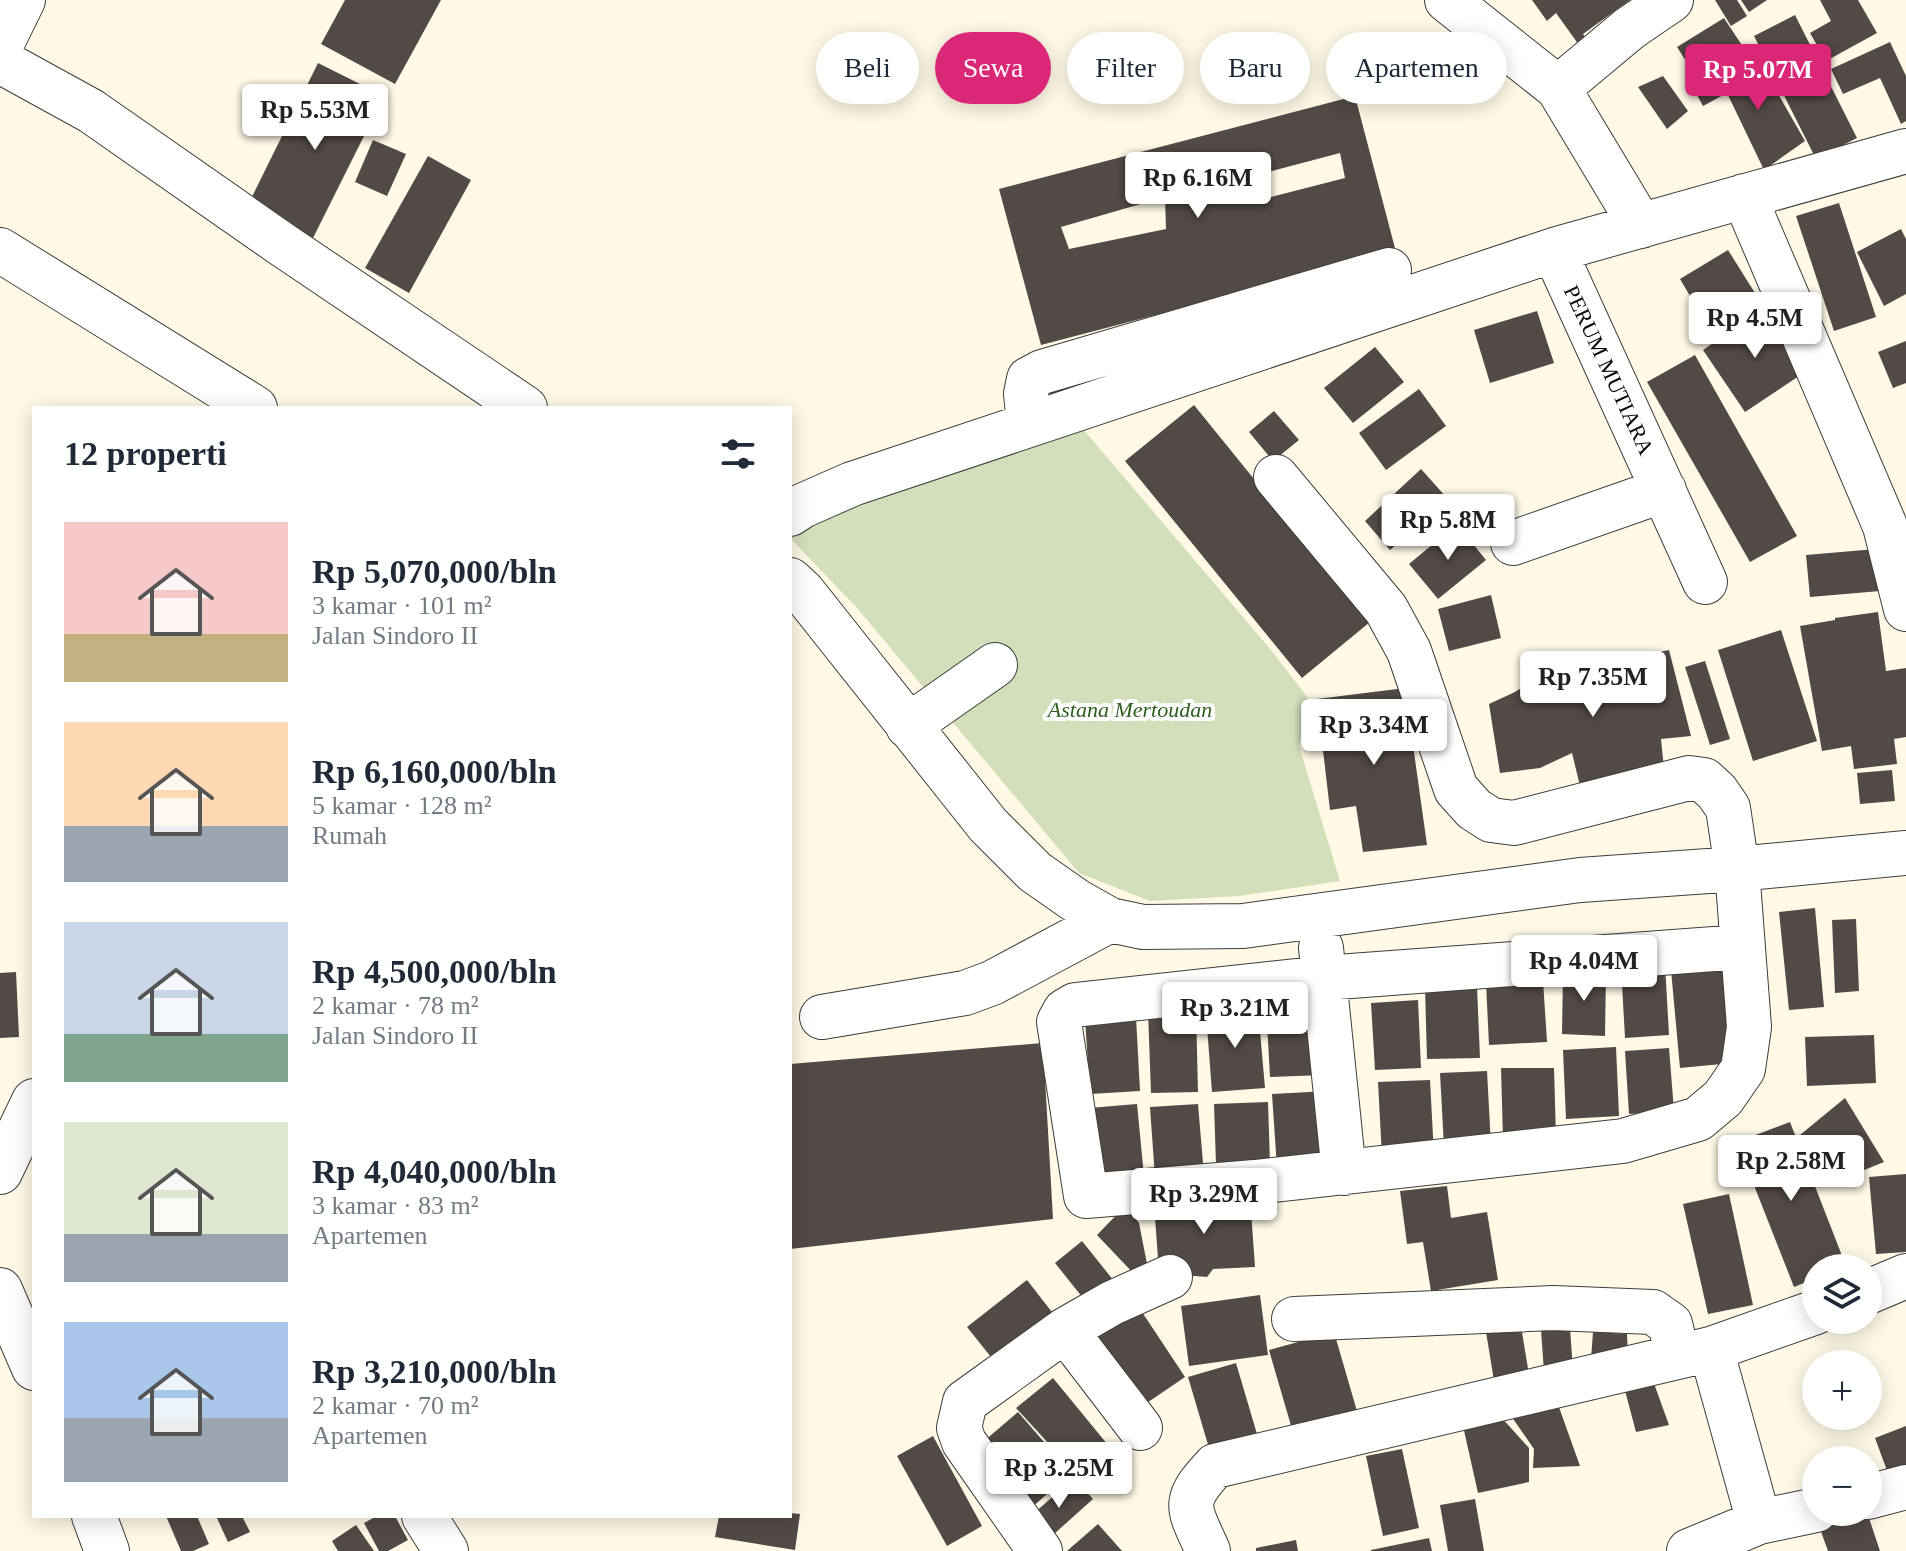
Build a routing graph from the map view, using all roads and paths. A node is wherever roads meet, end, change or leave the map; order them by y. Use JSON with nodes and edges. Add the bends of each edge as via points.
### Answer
{"nodes":[{"id":1,"x":23,"y":0,"type":"edge"},
{"id":2,"x":1447,"y":0,"type":"edge"},
{"id":3,"x":1671,"y":0,"type":"edge"},
{"id":4,"x":0,"y":47,"type":"edge"},
{"id":5,"x":0,"y":61,"type":"edge"},
{"id":6,"x":1558,"y":88,"type":"junction"},
{"id":7,"x":1906,"y":151,"type":"edge"},
{"id":8,"x":1744,"y":196,"type":"junction"},
{"id":9,"x":1641,"y":226,"type":"junction"},
{"id":10,"x":0,"y":250,"type":"edge"},
{"id":11,"x":1554,"y":250,"type":"junction"},
{"id":12,"x":1389,"y":270,"type":"dead end"},
{"id":13,"x":252,"y":406,"type":"edge"},
{"id":14,"x":522,"y":406,"type":"edge"},
{"id":15,"x":1029,"y":423,"type":"junction"},
{"id":16,"x":1276,"y":477,"type":"dead end"},
{"id":17,"x":1664,"y":490,"type":"junction"},
{"id":18,"x":792,"y":513,"type":"edge"},
{"id":19,"x":1895,"y":523,"type":"edge"},
{"id":20,"x":1513,"y":543,"type":"dead end"},
{"id":21,"x":792,"y":582,"type":"edge"},
{"id":22,"x":1705,"y":582,"type":"dead end"},
{"id":23,"x":1906,"y":609,"type":"edge"},
{"id":24,"x":995,"y":665,"type":"dead end"},
{"id":25,"x":908,"y":726,"type":"junction"},
{"id":26,"x":1906,"y":853,"type":"edge"},
{"id":27,"x":1737,"y":869,"type":"junction"},
{"id":28,"x":1318,"y":917,"type":"junction"},
{"id":29,"x":1110,"y":920,"type":"junction"},
{"id":30,"x":1741,"y":947,"type":"junction"},
{"id":31,"x":1324,"y":978,"type":"junction"},
{"id":32,"x":822,"y":1017,"type":"dead end"},
{"id":33,"x":32,"y":1105,"type":"edge"},
{"id":34,"x":0,"y":1172,"type":"edge"},
{"id":35,"x":1344,"y":1173,"type":"junction"},
{"id":36,"x":1906,"y":1276,"type":"edge"},
{"id":37,"x":1170,"y":1277,"type":"dead end"},
{"id":38,"x":1882,"y":1286,"type":"edge"},
{"id":39,"x":0,"y":1290,"type":"edge"},
{"id":40,"x":1802,"y":1317,"type":"edge"},
{"id":41,"x":1294,"y":1319,"type":"dead end"},
{"id":42,"x":1065,"y":1330,"type":"junction"},
{"id":43,"x":1695,"y":1353,"type":"junction"},
{"id":44,"x":32,"y":1363,"type":"edge"},
{"id":45,"x":1140,"y":1428,"type":"dead end"},
{"id":46,"x":1906,"y":1487,"type":"edge"},
{"id":47,"x":1882,"y":1493,"type":"edge"},
{"id":48,"x":95,"y":1518,"type":"edge"},
{"id":49,"x":425,"y":1518,"type":"edge"},
{"id":50,"x":1802,"y":1520,"type":"edge"},
{"id":51,"x":1774,"y":1540,"type":"edge"},
{"id":52,"x":107,"y":1551,"type":"edge"},
{"id":53,"x":446,"y":1551,"type":"edge"},
{"id":54,"x":1040,"y":1551,"type":"edge"},
{"id":55,"x":1208,"y":1551,"type":"edge"},
{"id":56,"x":1689,"y":1551,"type":"edge"}],
"edges":[{"from":1,"to":4,"type":"street"},
{"from":2,"to":6,"type":"street"},
{"from":3,"to":6,"type":"street"},
{"from":5,"to":14,"type":"street","via":[[91,111]]},
{"from":6,"to":9,"type":"street"},
{"from":7,"to":8,"type":"street"},
{"from":8,"to":9,"type":"street"},
{"from":8,"to":19,"type":"street"},
{"from":9,"to":11,"type":"street"},
{"from":10,"to":13,"type":"street"},
{"from":11,"to":15,"type":"street"},
{"from":11,"to":17,"type":"street","name":"PERUM MUTIARA"},
{"from":12,"to":15,"type":"street","via":[[1042,372],[1029,379]]},
{"from":15,"to":18,"type":"street","via":[[852,484]]},
{"from":16,"to":27,"type":"street","via":[[1386,609],[1409,651],[1456,789],[1474,809],[1491,820],[1514,823],[1689,778],[1704,780],[1728,808]]},
{"from":17,"to":20,"type":"street"},
{"from":17,"to":22,"type":"street","name":"PERUM MUTIARA"},
{"from":19,"to":23,"type":"street"},
{"from":21,"to":25,"type":"street"},
{"from":24,"to":25,"type":"street"},
{"from":25,"to":29,"type":"street","via":[[988,825],[1035,872]]},
{"from":26,"to":27,"type":"street"},
{"from":27,"to":28,"type":"street","via":[[1580,880]]},
{"from":27,"to":30,"type":"street"},
{"from":28,"to":29,"type":"street","via":[[1243,926],[1143,927]]},
{"from":28,"to":31,"type":"street"},
{"from":29,"to":32,"type":"street","via":[[965,993]]},
{"from":30,"to":31,"type":"street"},
{"from":30,"to":35,"type":"street","via":[[1749,1027],[1743,1069],[1723,1098],[1698,1119],[1623,1141]]},
{"from":31,"to":35,"type":"street"},
{"from":31,"to":35,"type":"street","via":[[1075,1005],[1059,1022],[1086,1196]]},
{"from":33,"to":34,"type":"street"},
{"from":36,"to":38,"type":"street"},
{"from":37,"to":42,"type":"street"},
{"from":39,"to":44,"type":"street"},
{"from":40,"to":43,"type":"street"},
{"from":41,"to":43,"type":"street","via":[[1553,1308],[1653,1312]]},
{"from":42,"to":45,"type":"street"},
{"from":42,"to":54,"type":"street","via":[[965,1402],[959,1428]]},
{"from":43,"to":51,"type":"street"},
{"from":43,"to":55,"type":"street","via":[[1215,1466],[1191,1496]]},
{"from":46,"to":47,"type":"street"},
{"from":48,"to":52,"type":"street"},
{"from":49,"to":53,"type":"street"},
{"from":50,"to":51,"type":"street"},
{"from":51,"to":56,"type":"street"}]}
